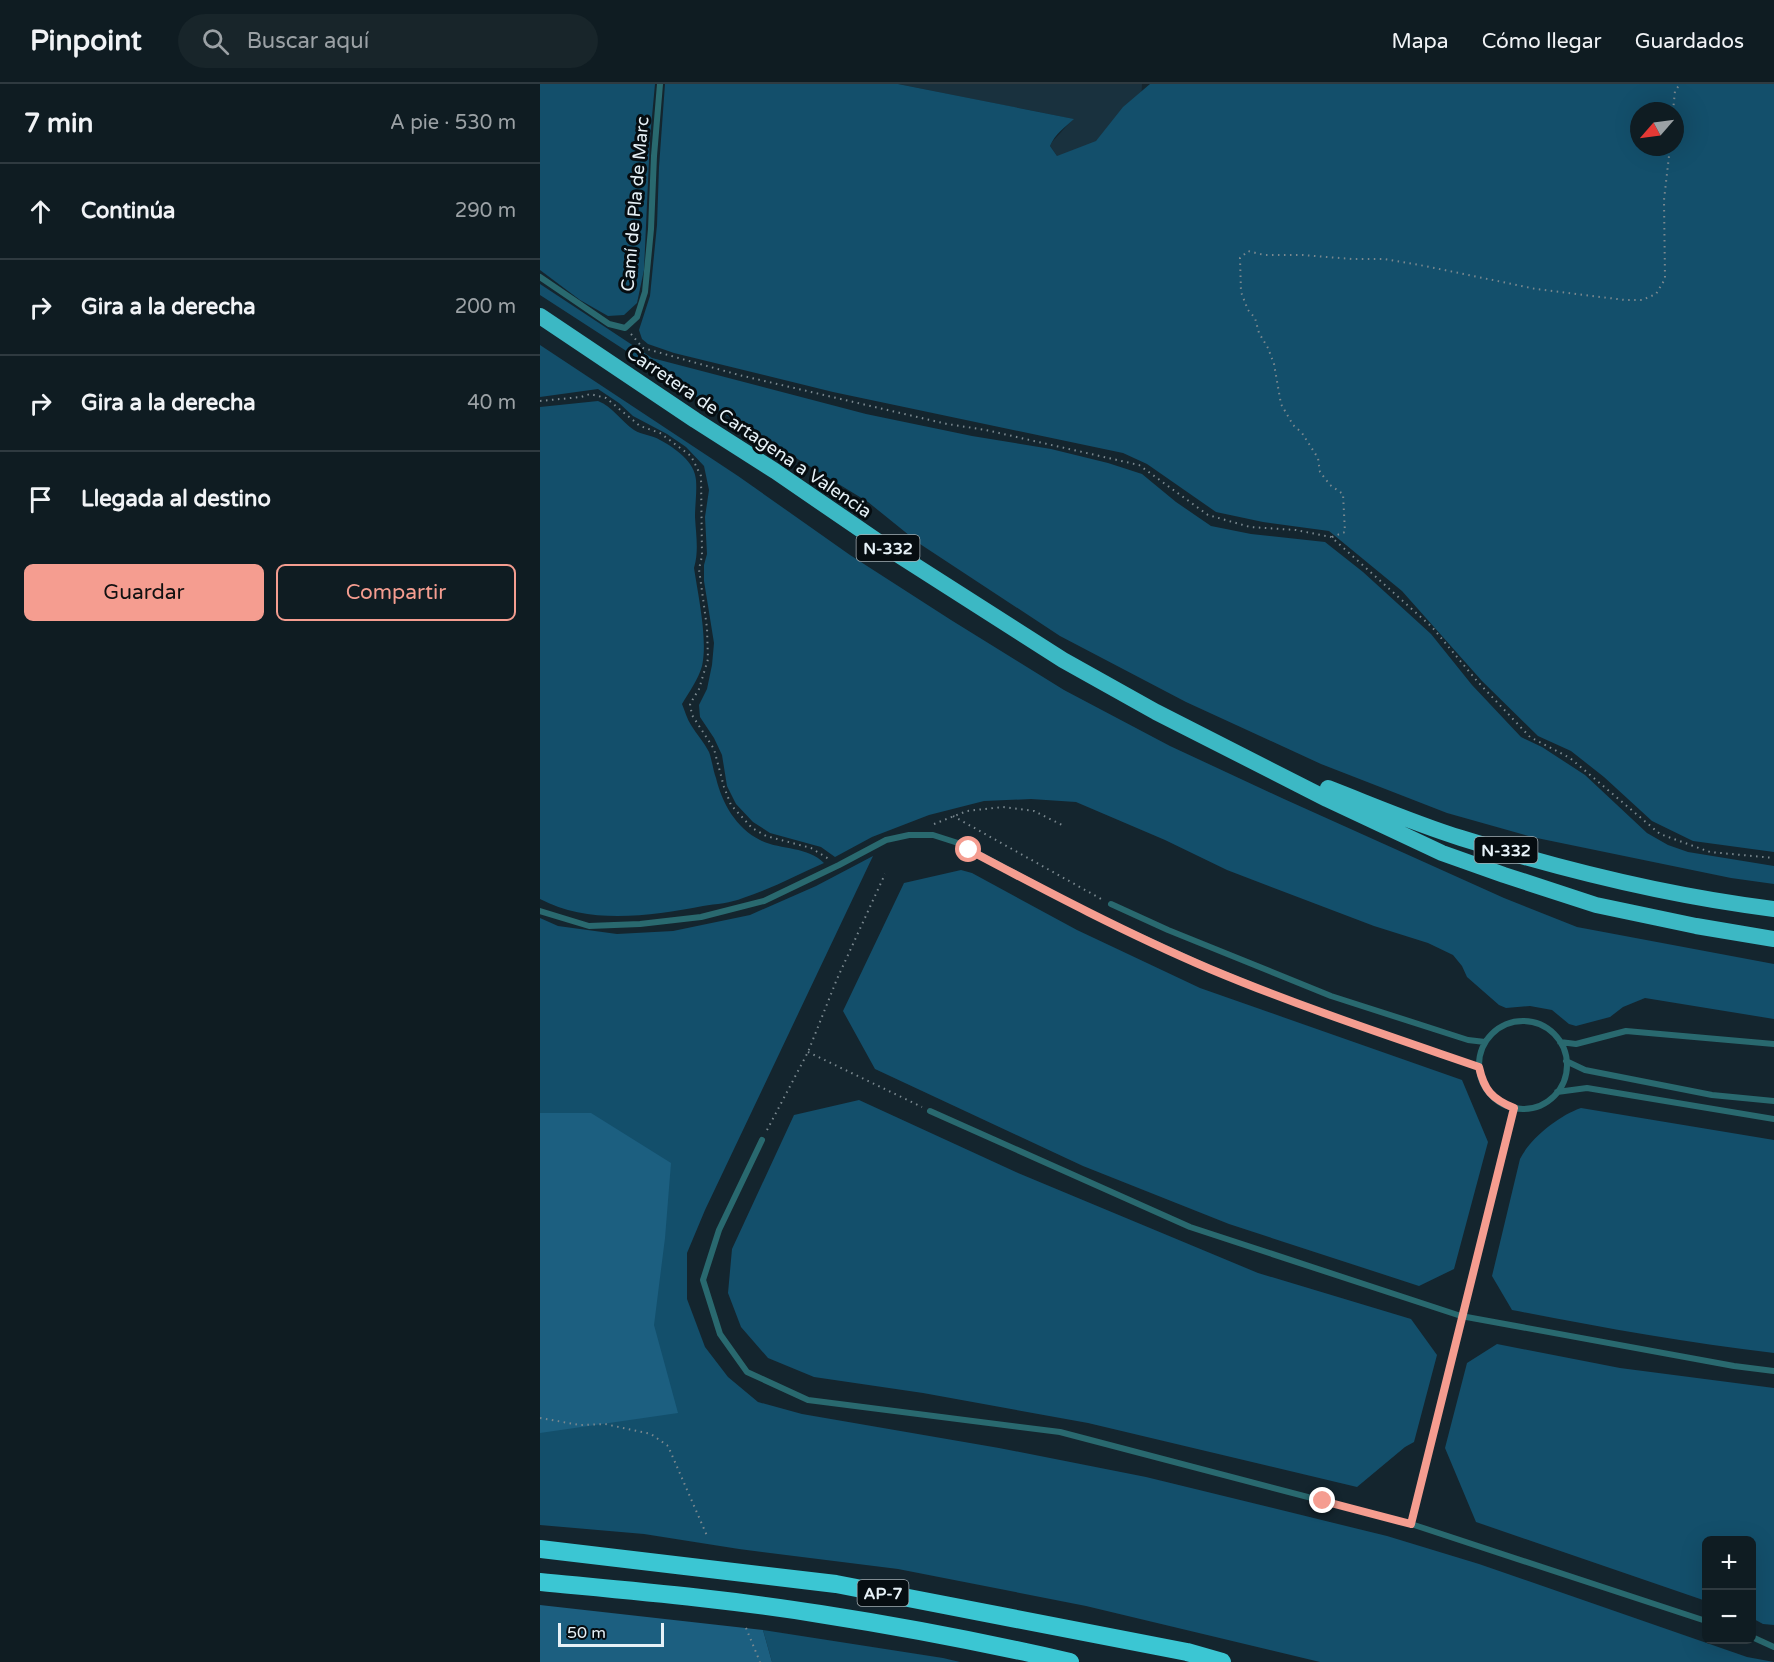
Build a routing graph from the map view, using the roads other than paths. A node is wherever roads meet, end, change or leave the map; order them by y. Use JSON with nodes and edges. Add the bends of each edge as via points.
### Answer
{"nodes":[{"id":1,"x":660,"y":84,"type":"edge"},
{"id":2,"x":540,"y":277,"type":"edge"},
{"id":3,"x":540,"y":316,"type":"edge"},
{"id":4,"x":1248,"y":759,"type":"junction"},
{"id":5,"x":1111,"y":904,"type":"road end"},
{"id":6,"x":1774,"y":909,"type":"edge"},
{"id":7,"x":540,"y":911,"type":"edge"},
{"id":8,"x":1774,"y":939,"type":"edge"},
{"id":9,"x":1485,"y":1042,"type":"junction"},
{"id":10,"x":1560,"y":1042,"type":"junction"},
{"id":11,"x":1774,"y":1044,"type":"edge"},
{"id":12,"x":1566,"y":1061,"type":"junction"},
{"id":13,"x":1479,"y":1067,"type":"junction"},
{"id":14,"x":1557,"y":1092,"type":"junction"},
{"id":15,"x":1774,"y":1101,"type":"edge"},
{"id":16,"x":1514,"y":1108,"type":"junction"},
{"id":17,"x":930,"y":1111,"type":"road end"},
{"id":18,"x":1774,"y":1119,"type":"edge"},
{"id":19,"x":762,"y":1140,"type":"road end"},
{"id":20,"x":1461,"y":1316,"type":"junction"},
{"id":21,"x":1774,"y":1371,"type":"edge"},
{"id":22,"x":1411,"y":1524,"type":"junction"},
{"id":23,"x":540,"y":1550,"type":"edge"},
{"id":24,"x":540,"y":1582,"type":"edge"},
{"id":25,"x":1702,"y":1619,"type":"edge"},
{"id":26,"x":1756,"y":1639,"type":"edge"},
{"id":27,"x":1774,"y":1647,"type":"edge"},
{"id":28,"x":1070,"y":1662,"type":"edge"},
{"id":29,"x":1222,"y":1662,"type":"edge"}],
"edges":[{"from":1,"to":2,"type":"lane","name":"Camí de Pla de Marc","via":[[645,292],[637,316],[625,328],[609,324]]},
{"from":3,"to":4,"type":"highway","name":"Carretera de Cartagena a Valencia","number":"N-332","via":[[895,553],[1064,660]]},
{"from":4,"to":6,"type":"highway","name":"Carretera de Cartagena a Valencia","number":"N-332","via":[[1460,837],[1651,888]]},
{"from":4,"to":8,"type":"highway","name":"Carretera de Cartagena a Valencia","number":"N-332","via":[[1442,853],[1504,875],[1596,905]]},
{"from":5,"to":9,"type":"lane","via":[[1331,996]]},
{"from":7,"to":13,"type":"lane","via":[[589,926],[701,917],[764,901],[886,840],[933,835],[958,843],[1093,915],[1228,976]]},
{"from":9,"to":10,"type":"lane","via":[[1499,1027],[1526,1021],[1551,1031]]},
{"from":9,"to":13,"type":"lane"},
{"from":10,"to":11,"type":"lane","via":[[1576,1044],[1626,1031]]},
{"from":10,"to":12,"type":"lane"},
{"from":12,"to":14,"type":"lane","via":[[1566,1072]]},
{"from":12,"to":15,"type":"lane","via":[[1597,1073],[1712,1095]]},
{"from":13,"to":16,"type":"lane","via":[[1490,1093]]},
{"from":14,"to":16,"type":"lane","via":[[1538,1106]]},
{"from":14,"to":18,"type":"lane","via":[[1587,1088]]},
{"from":16,"to":20,"type":"lane"},
{"from":17,"to":20,"type":"lane","via":[[1190,1227]]},
{"from":19,"to":22,"type":"lane","via":[[719,1230],[703,1280],[720,1334],[747,1372],[808,1400],[1060,1432]]},
{"from":20,"to":21,"type":"lane"},
{"from":20,"to":22,"type":"lane"},
{"from":22,"to":25,"type":"lane"},
{"from":23,"to":29,"type":"highway","number":"AP-7","via":[[836,1584]]},
{"from":24,"to":28,"type":"highway","number":"AP-7","via":[[819,1614]]},
{"from":26,"to":27,"type":"lane"}]}
